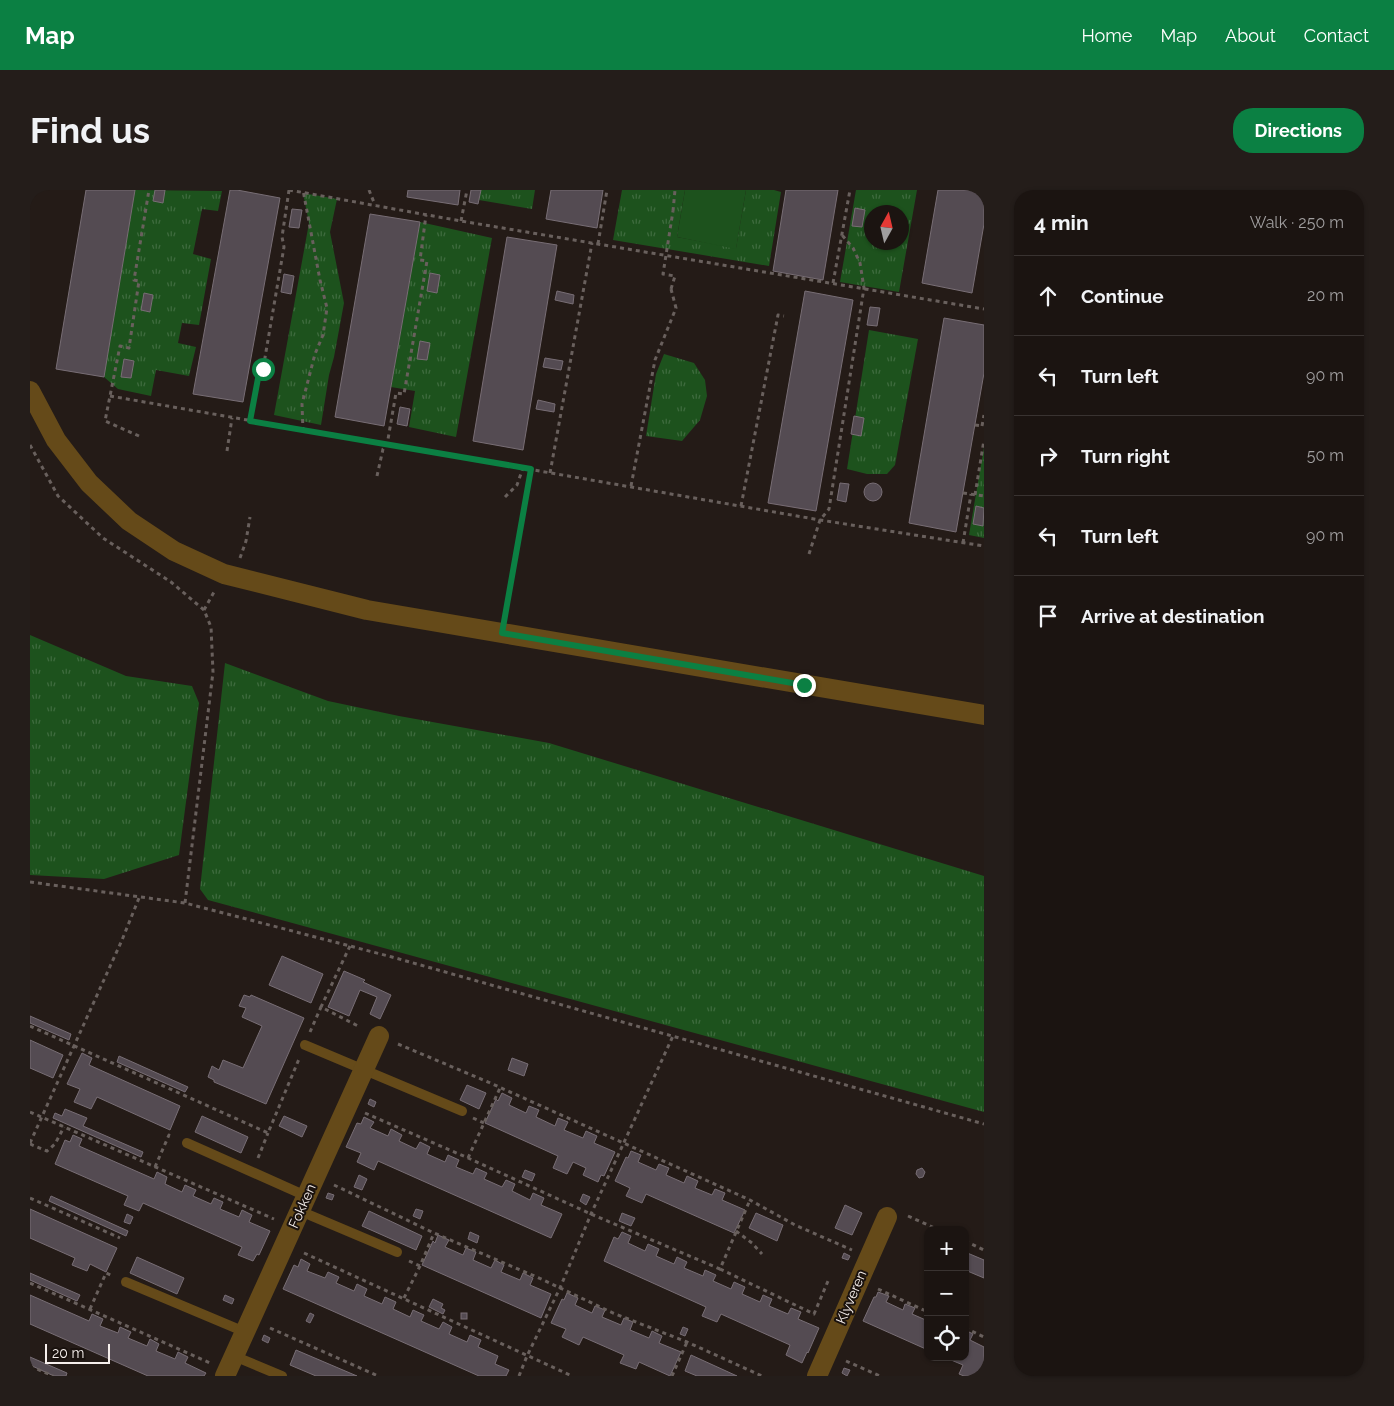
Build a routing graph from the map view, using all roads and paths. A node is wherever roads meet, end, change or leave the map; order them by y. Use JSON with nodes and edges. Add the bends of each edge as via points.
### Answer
{"nodes":[{"id":1,"x":149,"y":190,"type":"edge"},
{"id":2,"x":289,"y":190,"type":"edge"},
{"id":3,"x":369,"y":190,"type":"edge"},
{"id":4,"x":467,"y":190,"type":"edge"},
{"id":5,"x":607,"y":190,"type":"edge"},
{"id":6,"x":675,"y":190,"type":"edge"},
{"id":7,"x":850,"y":190,"type":"edge"},
{"id":8,"x":303,"y":191,"type":"edge"},
{"id":9,"x":375,"y":206,"type":"junction"},
{"id":10,"x":426,"y":215,"type":"junction"},
{"id":11,"x":462,"y":221,"type":"junction"},
{"id":12,"x":842,"y":235,"type":"junction"},
{"id":13,"x":592,"y":243,"type":"junction"},
{"id":14,"x":598,"y":244,"type":"junction"},
{"id":15,"x":833,"y":283,"type":"junction"},
{"id":16,"x":864,"y":288,"type":"junction"},
{"id":17,"x":984,"y":309,"type":"edge"},
{"id":18,"x":784,"y":316,"type":"dead end"},
{"id":19,"x":30,"y":391,"type":"edge"},
{"id":20,"x":110,"y":396,"type":"junction"},
{"id":21,"x":984,"y":415,"type":"edge"},
{"id":22,"x":232,"y":418,"type":"junction"},
{"id":23,"x":250,"y":421,"type":"junction"},
{"id":24,"x":975,"y":425,"type":"dead end"},
{"id":25,"x":983,"y":426,"type":"edge"},
{"id":26,"x":303,"y":431,"type":"junction"},
{"id":27,"x":139,"y":436,"type":"dead end"},
{"id":28,"x":984,"y":440,"type":"edge"},
{"id":29,"x":30,"y":445,"type":"edge"},
{"id":30,"x":387,"y":445,"type":"junction"},
{"id":31,"x":227,"y":451,"type":"dead end"},
{"id":32,"x":523,"y":468,"type":"junction"},
{"id":33,"x":531,"y":469,"type":"junction"},
{"id":34,"x":550,"y":473,"type":"junction"},
{"id":35,"x":377,"y":476,"type":"dead end"},
{"id":36,"x":631,"y":486,"type":"junction"},
{"id":37,"x":963,"y":493,"type":"dead end"},
{"id":38,"x":973,"y":494,"type":"junction"},
{"id":39,"x":984,"y":496,"type":"edge"},
{"id":40,"x":505,"y":497,"type":"dead end"},
{"id":41,"x":741,"y":506,"type":"junction"},
{"id":42,"x":820,"y":520,"type":"junction"},
{"id":43,"x":963,"y":543,"type":"junction"},
{"id":44,"x":984,"y":546,"type":"edge"},
{"id":45,"x":808,"y":554,"type":"dead end"},
{"id":46,"x":502,"y":633,"type":"junction"},
{"id":47,"x":984,"y":715,"type":"edge"},
{"id":48,"x":30,"y":882,"type":"edge"},
{"id":49,"x":139,"y":898,"type":"junction"},
{"id":50,"x":185,"y":903,"type":"junction"},
{"id":51,"x":350,"y":946,"type":"junction"},
{"id":52,"x":321,"y":1007,"type":"junction"},
{"id":53,"x":30,"y":1026,"type":"edge"},
{"id":54,"x":379,"y":1036,"type":"junction"},
{"id":55,"x":674,"y":1036,"type":"junction"},
{"id":56,"x":305,"y":1044,"type":"junction"},
{"id":57,"x":74,"y":1046,"type":"junction"},
{"id":58,"x":364,"y":1070,"type":"junction"},
{"id":59,"x":500,"y":1088,"type":"junction"},
{"id":60,"x":348,"y":1105,"type":"junction"},
{"id":61,"x":462,"y":1111,"type":"dead end"},
{"id":62,"x":30,"y":1112,"type":"edge"},
{"id":63,"x":41,"y":1117,"type":"junction"},
{"id":64,"x":984,"y":1124,"type":"edge"},
{"id":65,"x":64,"y":1126,"type":"junction"},
{"id":66,"x":268,"y":1133,"type":"junction"},
{"id":67,"x":30,"y":1143,"type":"edge"},
{"id":68,"x":187,"y":1144,"type":"joint"},
{"id":69,"x":623,"y":1144,"type":"junction"},
{"id":70,"x":468,"y":1158,"type":"junction"},
{"id":71,"x":155,"y":1167,"type":"junction"},
{"id":72,"x":252,"y":1173,"type":"junction"},
{"id":73,"x":316,"y":1176,"type":"junction"},
{"id":74,"x":30,"y":1198,"type":"edge"},
{"id":75,"x":750,"y":1200,"type":"junction"},
{"id":76,"x":591,"y":1214,"type":"junction"},
{"id":77,"x":887,"y":1217,"type":"dead end"},
{"id":78,"x":296,"y":1220,"type":"junction"},
{"id":79,"x":736,"y":1230,"type":"junction"},
{"id":80,"x":434,"y":1233,"type":"junction"},
{"id":81,"x":120,"y":1238,"type":"dead end"},
{"id":82,"x":969,"y":1244,"type":"edge"},
{"id":83,"x":984,"y":1250,"type":"edge"},
{"id":84,"x":398,"y":1252,"type":"dead end"},
{"id":85,"x":762,"y":1254,"type":"dead end"},
{"id":86,"x":868,"y":1258,"type":"junction"},
{"id":87,"x":720,"y":1269,"type":"junction"},
{"id":88,"x":859,"y":1280,"type":"junction"},
{"id":89,"x":828,"y":1281,"type":"dead end"},
{"id":90,"x":30,"y":1282,"type":"edge"},
{"id":91,"x":126,"y":1282,"type":"joint"},
{"id":92,"x":560,"y":1288,"type":"junction"},
{"id":93,"x":404,"y":1298,"type":"junction"},
{"id":94,"x":90,"y":1309,"type":"junction"},
{"id":95,"x":924,"y":1310,"type":"edge"},
{"id":96,"x":248,"y":1326,"type":"junction"},
{"id":97,"x":969,"y":1330,"type":"edge"},
{"id":98,"x":984,"y":1337,"type":"edge"},
{"id":99,"x":687,"y":1342,"type":"junction"},
{"id":100,"x":827,"y":1352,"type":"junction"},
{"id":101,"x":527,"y":1356,"type":"junction"},
{"id":102,"x":30,"y":1366,"type":"edge"},
{"id":103,"x":229,"y":1368,"type":"edge"},
{"id":104,"x":373,"y":1375,"type":"edge"},
{"id":105,"x":53,"y":1376,"type":"edge"},
{"id":106,"x":282,"y":1376,"type":"edge"},
{"id":107,"x":378,"y":1376,"type":"edge"},
{"id":108,"x":519,"y":1376,"type":"edge"},
{"id":109,"x":572,"y":1376,"type":"edge"},
{"id":110,"x":672,"y":1376,"type":"edge"},
{"id":111,"x":762,"y":1376,"type":"edge"},
{"id":112,"x":817,"y":1376,"type":"edge"},
{"id":113,"x":880,"y":1376,"type":"edge"}],
"edges":[{"from":1,"to":20,"type":"path","via":[[134,280],[139,281],[129,348],[120,346]]},
{"from":2,"to":8,"type":"path"},
{"from":2,"to":23,"type":"path","via":[[282,237],[284,247],[270,332]]},
{"from":3,"to":9,"type":"path"},
{"from":4,"to":11,"type":"path"},
{"from":5,"to":14,"type":"path"},
{"from":6,"to":36,"type":"path","bridge":true,"via":[[663,274],[675,276],[671,289],[676,308],[654,360]]},
{"from":7,"to":12,"type":"path"},
{"from":8,"to":9,"type":"path"},
{"from":8,"to":26,"type":"path","via":[[327,308],[323,335],[302,404]]},
{"from":9,"to":10,"type":"path"},
{"from":10,"to":11,"type":"path"},
{"from":10,"to":30,"type":"path","via":[[420,260],[426,261],[404,394],[396,393]]},
{"from":11,"to":13,"type":"path"},
{"from":12,"to":15,"type":"path"},
{"from":12,"to":16,"type":"path","via":[[860,263]]},
{"from":13,"to":14,"type":"path"},
{"from":13,"to":34,"type":"path"},
{"from":14,"to":15,"type":"path"},
{"from":15,"to":16,"type":"path"},
{"from":16,"to":17,"type":"path"},
{"from":16,"to":42,"type":"path","via":[[829,509]]},
{"from":18,"to":41,"type":"path","via":[[778,315]]},
{"from":19,"to":46,"type":"street","via":[[56,440],[89,483],[129,521],[174,551],[224,574],[282,590],[367,610]]},
{"from":20,"to":22,"type":"path"},
{"from":20,"to":27,"type":"path","via":[[105,421]]},
{"from":21,"to":25,"type":"path"},
{"from":22,"to":23,"type":"path"},
{"from":22,"to":31,"type":"path"},
{"from":23,"to":26,"type":"path"},
{"from":24,"to":25,"type":"path"},
{"from":26,"to":30,"type":"path"},
{"from":28,"to":38,"type":"path"},
{"from":29,"to":50,"type":"path","via":[[58,496],[103,538],[171,582],[204,610],[211,627],[213,672]]},
{"from":30,"to":32,"type":"path"},
{"from":30,"to":35,"type":"path","via":[[382,449]]},
{"from":32,"to":33,"type":"path"},
{"from":32,"to":40,"type":"path","via":[[518,485]]},
{"from":33,"to":34,"type":"path"},
{"from":33,"to":46,"type":"path"},
{"from":34,"to":36,"type":"path"},
{"from":36,"to":41,"type":"path"},
{"from":37,"to":38,"type":"path"},
{"from":38,"to":39,"type":"path"},
{"from":38,"to":43,"type":"path"},
{"from":41,"to":42,"type":"path"},
{"from":42,"to":43,"type":"path"},
{"from":42,"to":45,"type":"path"},
{"from":43,"to":44,"type":"path"},
{"from":46,"to":47,"type":"street"},
{"from":48,"to":49,"type":"path"},
{"from":49,"to":50,"type":"path"},
{"from":49,"to":57,"type":"path"},
{"from":50,"to":51,"type":"path"},
{"from":51,"to":52,"type":"path"},
{"from":51,"to":55,"type":"path"},
{"from":52,"to":54,"type":"path"},
{"from":52,"to":56,"type":"path"},
{"from":53,"to":57,"type":"path"},
{"from":54,"to":58,"type":"street","name":"Fokken"},
{"from":54,"to":59,"type":"path"},
{"from":55,"to":64,"type":"path"},
{"from":55,"to":69,"type":"path"},
{"from":56,"to":58,"type":"lane"},
{"from":56,"to":66,"type":"path"},
{"from":57,"to":63,"type":"path"},
{"from":57,"to":66,"type":"path"},
{"from":58,"to":60,"type":"street","name":"Fokken"},
{"from":58,"to":61,"type":"lane"},
{"from":59,"to":69,"type":"path"},
{"from":59,"to":70,"type":"path"},
{"from":60,"to":70,"type":"path"},
{"from":60,"to":73,"type":"street","name":"Fokken"},
{"from":62,"to":63,"type":"path"},
{"from":63,"to":65,"type":"path"},
{"from":63,"to":67,"type":"path"},
{"from":65,"to":67,"type":"path","via":[[55,1144],[47,1151]]},
{"from":65,"to":71,"type":"path"},
{"from":66,"to":72,"type":"path"},
{"from":68,"to":71,"type":"path","via":[[169,1136]]},
{"from":68,"to":72,"type":"lane"},
{"from":69,"to":75,"type":"path"},
{"from":69,"to":76,"type":"path"},
{"from":70,"to":76,"type":"path"},
{"from":71,"to":78,"type":"path"},
{"from":72,"to":78,"type":"lane"},
{"from":73,"to":78,"type":"street","name":"Fokken"},
{"from":73,"to":80,"type":"path"},
{"from":74,"to":81,"type":"path"},
{"from":75,"to":79,"type":"path"},
{"from":75,"to":86,"type":"path"},
{"from":76,"to":87,"type":"path"},
{"from":76,"to":92,"type":"path"},
{"from":77,"to":86,"type":"street","name":"Klyveren"},
{"from":78,"to":84,"type":"lane"},
{"from":78,"to":93,"type":"path"},
{"from":78,"to":96,"type":"street","name":"Fokken"},
{"from":79,"to":85,"type":"path"},
{"from":79,"to":87,"type":"path"},
{"from":80,"to":92,"type":"path"},
{"from":80,"to":93,"type":"path"},
{"from":82,"to":83,"type":"path"},
{"from":86,"to":88,"type":"street","name":"Klyveren"},
{"from":87,"to":89,"type":"path","via":[[814,1314]]},
{"from":88,"to":95,"type":"path"},
{"from":88,"to":100,"type":"street","name":"Klyveren"},
{"from":90,"to":94,"type":"path"},
{"from":91,"to":94,"type":"path","via":[[106,1273]]},
{"from":91,"to":96,"type":"lane"},
{"from":92,"to":99,"type":"path"},
{"from":92,"to":101,"type":"path"},
{"from":93,"to":101,"type":"path"},
{"from":94,"to":103,"type":"path"},
{"from":96,"to":103,"type":"street","name":"Fokken"},
{"from":96,"to":104,"type":"path"},
{"from":97,"to":98,"type":"path"},
{"from":99,"to":110,"type":"path"},
{"from":99,"to":111,"type":"path"},
{"from":100,"to":112,"type":"street","name":"Klyveren"},
{"from":100,"to":113,"type":"path"},
{"from":101,"to":108,"type":"path"},
{"from":101,"to":109,"type":"path"},
{"from":102,"to":105,"type":"path"},
{"from":103,"to":106,"type":"lane"},
{"from":104,"to":107,"type":"path"}]}
